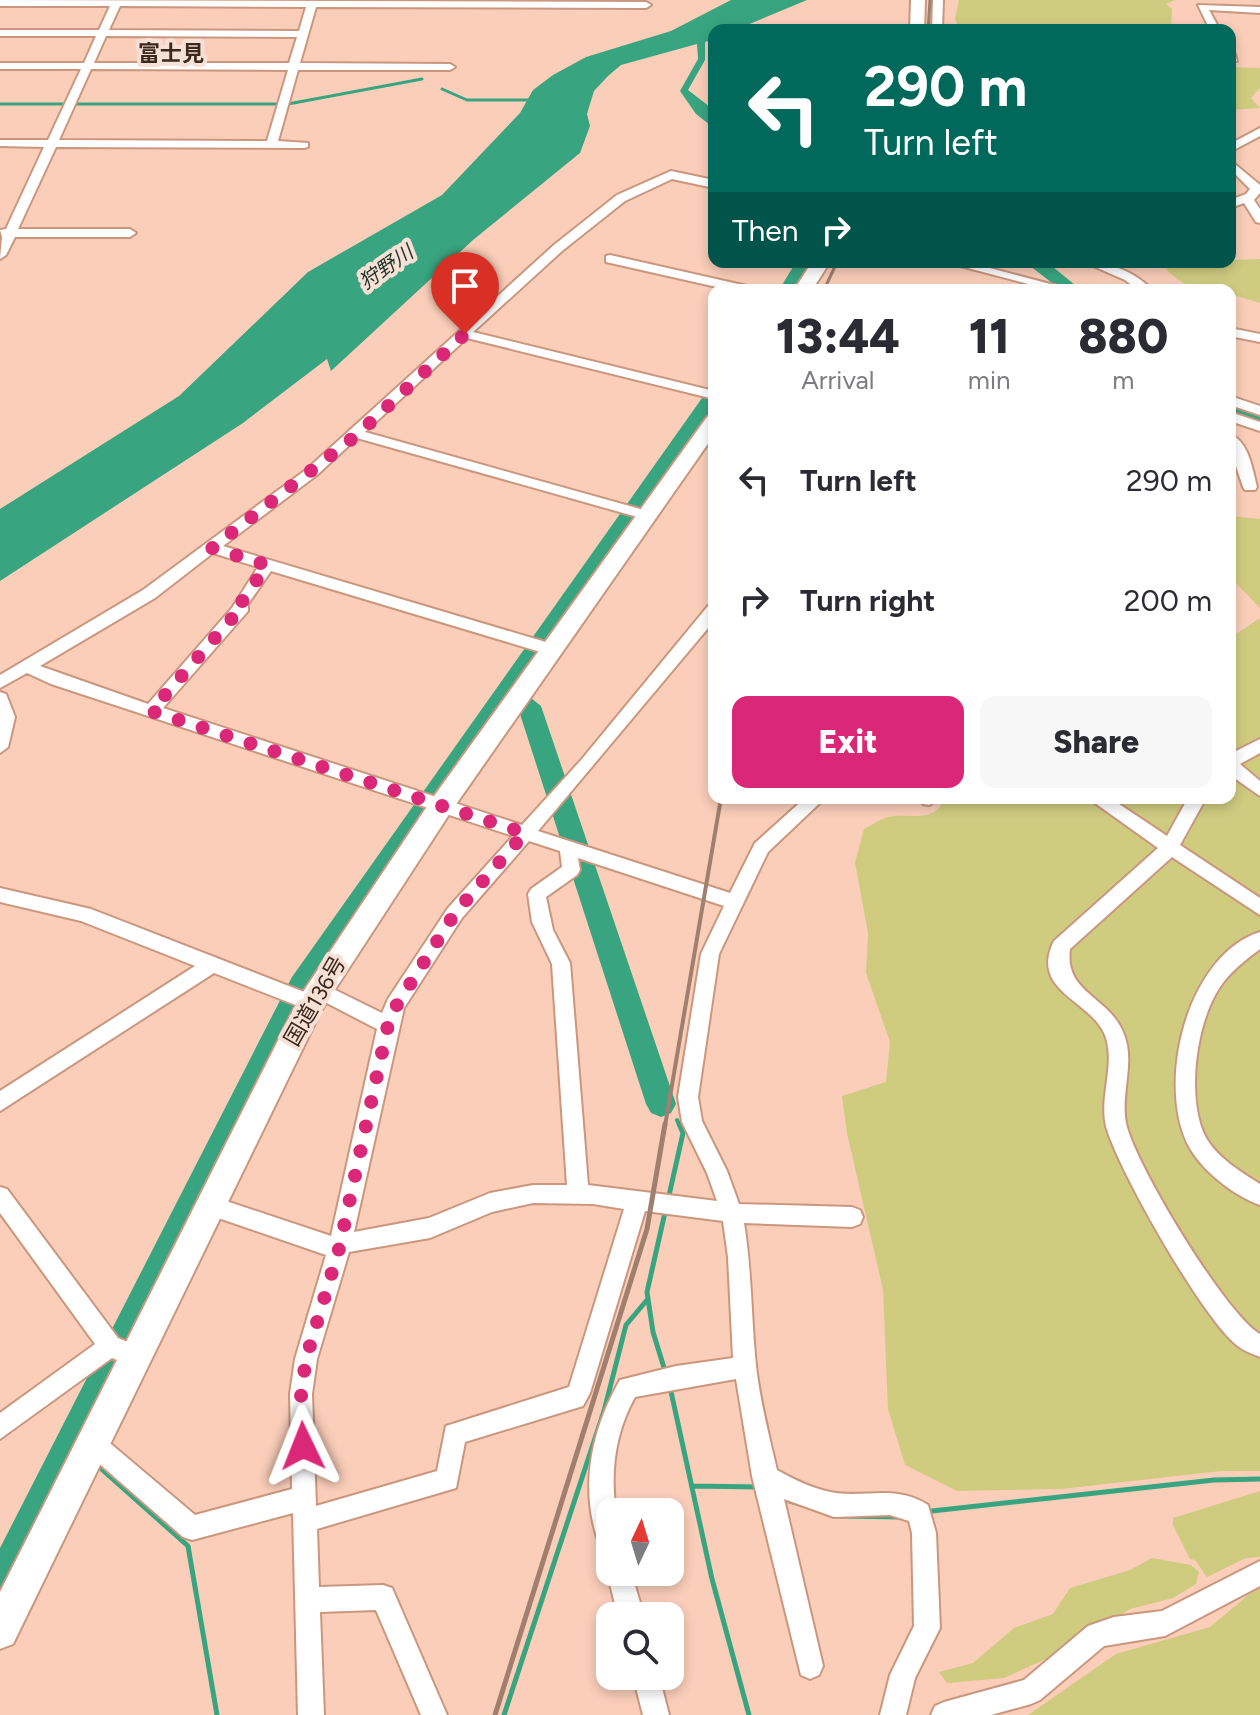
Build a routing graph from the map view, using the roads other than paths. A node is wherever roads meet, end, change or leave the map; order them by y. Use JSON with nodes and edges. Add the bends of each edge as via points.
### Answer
{"nodes":[{"id":1,"x":918,"y":0,"type":"edge"},
{"id":2,"x":938,"y":0,"type":"edge"},
{"id":3,"x":117,"y":2,"type":"edge"},
{"id":4,"x":312,"y":2,"type":"edge"},
{"id":5,"x":0,"y":3,"type":"edge"},
{"id":6,"x":646,"y":5,"type":"dead end"},
{"id":7,"x":1260,"y":10,"type":"edge"},
{"id":8,"x":917,"y":24,"type":"edge"},
{"id":9,"x":937,"y":24,"type":"edge"},
{"id":10,"x":1212,"y":24,"type":"edge"},
{"id":11,"x":0,"y":33,"type":"edge"},
{"id":12,"x":103,"y":33,"type":"junction"},
{"id":13,"x":303,"y":34,"type":"junction"},
{"id":14,"x":0,"y":66,"type":"edge"},
{"id":15,"x":87,"y":66,"type":"junction"},
{"id":16,"x":294,"y":66,"type":"junction"},
{"id":17,"x":450,"y":67,"type":"dead end"},
{"id":18,"x":1260,"y":131,"type":"edge"},
{"id":19,"x":0,"y":143,"type":"edge"},
{"id":20,"x":272,"y":143,"type":"junction"},
{"id":21,"x":50,"y":144,"type":"junction"},
{"id":22,"x":304,"y":145,"type":"dead end"},
{"id":23,"x":1236,"y":145,"type":"edge"},
{"id":24,"x":1236,"y":167,"type":"edge"},
{"id":25,"x":708,"y":183,"type":"edge"},
{"id":26,"x":1257,"y":183,"type":"edge"},
{"id":27,"x":1247,"y":198,"type":"junction"},
{"id":28,"x":1236,"y":202,"type":"edge"},
{"id":29,"x":1260,"y":219,"type":"edge"},
{"id":30,"x":5,"y":233,"type":"edge"},
{"id":31,"x":130,"y":233,"type":"dead end"},
{"id":32,"x":0,"y":255,"type":"edge"},
{"id":33,"x":610,"y":259,"type":"dead end"},
{"id":34,"x":977,"y":268,"type":"edge"},
{"id":35,"x":1107,"y":268,"type":"edge"},
{"id":36,"x":1110,"y":269,"type":"joint"},
{"id":37,"x":1008,"y":275,"type":"junction"},
{"id":38,"x":720,"y":284,"type":"edge"},
{"id":39,"x":1003,"y":284,"type":"edge"},
{"id":40,"x":1041,"y":284,"type":"edge"},
{"id":41,"x":1139,"y":284,"type":"edge"},
{"id":42,"x":1236,"y":333,"type":"edge"},
{"id":43,"x":465,"y":334,"type":"junction"},
{"id":44,"x":1260,"y":338,"type":"edge"},
{"id":45,"x":708,"y":402,"type":"edge"},
{"id":46,"x":1236,"y":402,"type":"edge"},
{"id":47,"x":708,"y":410,"type":"edge"},
{"id":48,"x":1260,"y":411,"type":"edge"},
{"id":49,"x":1236,"y":418,"type":"edge"},
{"id":50,"x":1260,"y":427,"type":"edge"},
{"id":51,"x":358,"y":434,"type":"junction"},
{"id":52,"x":1236,"y":446,"type":"edge"},
{"id":53,"x":1255,"y":489,"type":"edge"},
{"id":54,"x":646,"y":515,"type":"junction"},
{"id":55,"x":212,"y":548,"type":"junction"},
{"id":56,"x":267,"y":565,"type":"junction"},
{"id":57,"x":708,"y":617,"type":"edge"},
{"id":58,"x":553,"y":650,"type":"junction"},
{"id":59,"x":28,"y":667,"type":"junction"},
{"id":60,"x":0,"y":682,"type":"edge"},
{"id":61,"x":0,"y":698,"type":"edge"},
{"id":62,"x":151,"y":711,"type":"junction"},
{"id":63,"x":1260,"y":745,"type":"edge"},
{"id":64,"x":0,"y":747,"type":"edge"},
{"id":65,"x":1236,"y":760,"type":"edge"},
{"id":66,"x":1236,"y":769,"type":"edge"},
{"id":67,"x":1260,"y":790,"type":"edge"},
{"id":68,"x":809,"y":804,"type":"edge"},
{"id":69,"x":1106,"y":804,"type":"edge"},
{"id":70,"x":1192,"y":804,"type":"edge"},
{"id":71,"x":441,"y":806,"type":"junction"},
{"id":72,"x":525,"y":833,"type":"junction"},
{"id":73,"x":1171,"y":846,"type":"junction"},
{"id":74,"x":568,"y":847,"type":"junction"},
{"id":75,"x":0,"y":895,"type":"edge"},
{"id":76,"x":735,"y":902,"type":"junction"},
{"id":77,"x":1260,"y":908,"type":"edge"},
{"id":78,"x":1260,"y":939,"type":"edge"},
{"id":79,"x":214,"y":963,"type":"junction"},
{"id":80,"x":315,"y":996,"type":"junction"},
{"id":81,"x":388,"y":1025,"type":"junction"},
{"id":82,"x":0,"y":1102,"type":"edge"},
{"id":83,"x":578,"y":1194,"type":"junction"},
{"id":84,"x":0,"y":1196,"type":"edge"},
{"id":85,"x":1260,"y":1196,"type":"edge"},
{"id":86,"x":637,"y":1202,"type":"junction"},
{"id":87,"x":208,"y":1205,"type":"junction"},
{"id":88,"x":732,"y":1213,"type":"junction"},
{"id":89,"x":852,"y":1217,"type":"dead end"},
{"id":90,"x":339,"y":1247,"type":"junction"},
{"id":91,"x":1260,"y":1346,"type":"edge"},
{"id":92,"x":122,"y":1351,"type":"junction"},
{"id":93,"x":745,"y":1367,"type":"junction"},
{"id":94,"x":0,"y":1427,"type":"edge"},
{"id":95,"x":90,"y":1446,"type":"junction"},
{"id":96,"x":764,"y":1476,"type":"junction"},
{"id":97,"x":604,"y":1498,"type":"edge"},
{"id":98,"x":306,"y":1509,"type":"junction"},
{"id":99,"x":1260,"y":1573,"type":"edge"},
{"id":100,"x":309,"y":1600,"type":"junction"},
{"id":101,"x":0,"y":1631,"type":"edge"},
{"id":102,"x":810,"y":1666,"type":"dead end"},
{"id":103,"x":650,"y":1690,"type":"edge"},
{"id":104,"x":311,"y":1715,"type":"edge"},
{"id":105,"x":434,"y":1715,"type":"edge"},
{"id":106,"x":656,"y":1715,"type":"edge"},
{"id":107,"x":893,"y":1715,"type":"edge"},
{"id":108,"x":944,"y":1715,"type":"edge"}],
"edges":[{"from":1,"to":8,"type":"highway"},
{"from":2,"to":9,"type":"street"},
{"from":3,"to":4,"type":"street"},
{"from":3,"to":5,"type":"street"},
{"from":3,"to":12,"type":"street"},
{"from":4,"to":6,"type":"street"},
{"from":4,"to":13,"type":"street"},
{"from":7,"to":10,"type":"street","via":[[1202,7]]},
{"from":11,"to":12,"type":"street"},
{"from":12,"to":13,"type":"street"},
{"from":12,"to":15,"type":"street"},
{"from":13,"to":16,"type":"street"},
{"from":14,"to":15,"type":"street"},
{"from":15,"to":16,"type":"street"},
{"from":15,"to":21,"type":"street"},
{"from":16,"to":17,"type":"street"},
{"from":16,"to":20,"type":"street"},
{"from":18,"to":23,"type":"street"},
{"from":19,"to":21,"type":"street"},
{"from":20,"to":21,"type":"street"},
{"from":20,"to":22,"type":"street"},
{"from":21,"to":30,"type":"street"},
{"from":24,"to":26,"type":"street"},
{"from":25,"to":43,"type":"street","via":[[671,175],[621,198]]},
{"from":26,"to":27,"type":"street"},
{"from":27,"to":28,"type":"street"},
{"from":27,"to":29,"type":"street"},
{"from":30,"to":31,"type":"street"},
{"from":30,"to":32,"type":"street"},
{"from":33,"to":38,"type":"street"},
{"from":34,"to":37,"type":"street"},
{"from":35,"to":36,"type":"street"},
{"from":36,"to":41,"type":"street"},
{"from":37,"to":39,"type":"street"},
{"from":37,"to":40,"type":"street"},
{"from":42,"to":44,"type":"street"},
{"from":43,"to":45,"type":"street"},
{"from":43,"to":51,"type":"street"},
{"from":46,"to":48,"type":"street"},
{"from":47,"to":54,"type":"highway","name":"国道136号"},
{"from":49,"to":50,"type":"street"},
{"from":51,"to":54,"type":"street"},
{"from":51,"to":55,"type":"street"},
{"from":52,"to":53,"type":"street"},
{"from":54,"to":58,"type":"highway","name":"国道136号"},
{"from":55,"to":56,"type":"street"},
{"from":55,"to":59,"type":"street","via":[[149,594]]},
{"from":56,"to":58,"type":"street"},
{"from":56,"to":62,"type":"street","via":[[242,607]]},
{"from":57,"to":72,"type":"street"},
{"from":58,"to":71,"type":"highway","name":"国道136号"},
{"from":59,"to":60,"type":"street"},
{"from":59,"to":62,"type":"street"},
{"from":61,"to":64,"type":"street","via":[[7,717]]},
{"from":62,"to":71,"type":"street"},
{"from":63,"to":65,"type":"street"},
{"from":66,"to":67,"type":"street"},
{"from":68,"to":76,"type":"street","via":[[761,848]]},
{"from":69,"to":73,"type":"street"},
{"from":70,"to":73,"type":"street"},
{"from":71,"to":72,"type":"street"},
{"from":71,"to":80,"type":"highway","name":"国道136号"},
{"from":72,"to":74,"type":"street"},
{"from":72,"to":81,"type":"street","via":[[455,913],[395,1005]]},
{"from":73,"to":77,"type":"street"},
{"from":73,"to":91,"type":"street","via":[[1061,946],[1060,972],[1070,991],[1097,1009],[1114,1032],[1116,1121],[1135,1171],[1224,1312],[1244,1337]]},
{"from":74,"to":76,"type":"street"},
{"from":74,"to":83,"type":"street","via":[[571,870],[537,894],[537,903],[543,932],[561,963]]},
{"from":75,"to":79,"type":"street","via":[[63,907]]},
{"from":76,"to":88,"type":"street","via":[[707,965],[688,1097],[692,1122]]},
{"from":78,"to":85,"type":"street","via":[[1214,979],[1200,1003],[1192,1027],[1187,1104],[1197,1141],[1211,1160]]},
{"from":79,"to":80,"type":"street"},
{"from":79,"to":82,"type":"street"},
{"from":80,"to":81,"type":"street"},
{"from":80,"to":87,"type":"highway","name":"国道136号"},
{"from":81,"to":90,"type":"street"},
{"from":83,"to":86,"type":"street"},
{"from":83,"to":90,"type":"street","via":[[510,1197],[430,1228]]},
{"from":84,"to":92,"type":"street"},
{"from":86,"to":88,"type":"street"},
{"from":86,"to":98,"type":"street","via":[[575,1398],[454,1434],[448,1480]]},
{"from":87,"to":90,"type":"street"},
{"from":87,"to":92,"type":"highway","name":"国道136号"},
{"from":88,"to":89,"type":"street"},
{"from":88,"to":93,"type":"street"},
{"from":90,"to":98,"type":"street","via":[[301,1394]]},
{"from":92,"to":94,"type":"street"},
{"from":92,"to":95,"type":"highway","name":"国道136号"},
{"from":93,"to":96,"type":"street"},
{"from":93,"to":97,"type":"street","via":[[628,1388],[619,1401],[600,1470]]},
{"from":95,"to":98,"type":"street","via":[[192,1528]]},
{"from":95,"to":101,"type":"highway","name":"国道136号"},
{"from":96,"to":102,"type":"street"},
{"from":96,"to":107,"type":"street","via":[[821,1502],[904,1504],[919,1514],[927,1628],[903,1675]]},
{"from":98,"to":100,"type":"street"},
{"from":99,"to":108,"type":"street","via":[[1165,1623],[1097,1635],[1031,1691]]},
{"from":100,"to":104,"type":"street"},
{"from":100,"to":105,"type":"street","via":[[383,1597]]},
{"from":103,"to":106,"type":"street"}]}
